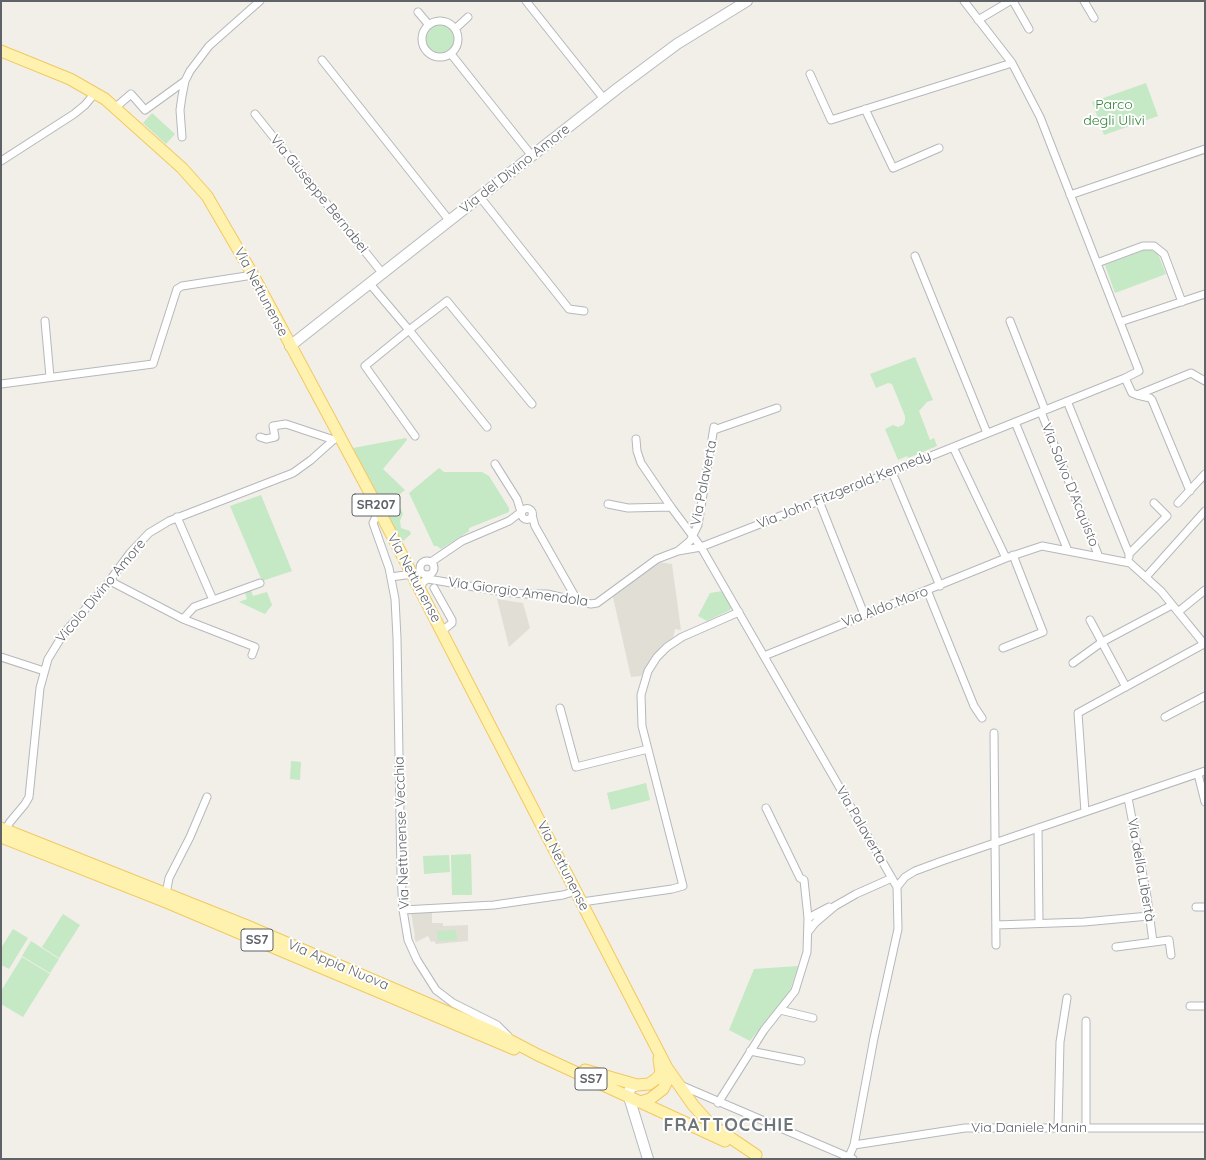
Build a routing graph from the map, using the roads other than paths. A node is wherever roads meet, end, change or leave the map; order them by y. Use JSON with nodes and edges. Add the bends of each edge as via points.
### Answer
{"nodes":[{"id":1,"x":260,"y":1,"type":"edge"},
{"id":2,"x":526,"y":1,"type":"edge"},
{"id":3,"x":747,"y":1,"type":"edge"},
{"id":4,"x":964,"y":1,"type":"edge"},
{"id":5,"x":1011,"y":1,"type":"edge"},
{"id":6,"x":1084,"y":1,"type":"edge"},
{"id":7,"x":418,"y":12,"type":"dead end"},
{"id":8,"x":468,"y":17,"type":"dead end"},
{"id":9,"x":1094,"y":18,"type":"dead end"},
{"id":10,"x":978,"y":20,"type":"junction"},
{"id":11,"x":429,"y":25,"type":"junction"},
{"id":12,"x":454,"y":29,"type":"junction"},
{"id":13,"x":1029,"y":29,"type":"dead end"},
{"id":14,"x":1,"y":51,"type":"edge"},
{"id":15,"x":451,"y":54,"type":"junction"},
{"id":16,"x":322,"y":60,"type":"dead end"},
{"id":17,"x":1012,"y":63,"type":"junction"},
{"id":18,"x":810,"y":74,"type":"dead end"},
{"id":19,"x":185,"y":81,"type":"junction"},
{"id":20,"x":95,"y":92,"type":"junction"},
{"id":21,"x":604,"y":99,"type":"junction"},
{"id":22,"x":116,"y":107,"type":"junction"},
{"id":23,"x":865,"y":109,"type":"junction"},
{"id":24,"x":255,"y":114,"type":"dead end"},
{"id":25,"x":182,"y":137,"type":"dead end"},
{"id":26,"x":939,"y":148,"type":"dead end"},
{"id":27,"x":1205,"y":149,"type":"edge"},
{"id":28,"x":532,"y":156,"type":"junction"},
{"id":29,"x":1,"y":162,"type":"edge"},
{"id":30,"x":1070,"y":195,"type":"junction"},
{"id":31,"x":480,"y":197,"type":"junction"},
{"id":32,"x":449,"y":220,"type":"junction"},
{"id":33,"x":915,"y":256,"type":"dead end"},
{"id":34,"x":1097,"y":264,"type":"junction"},
{"id":35,"x":383,"y":274,"type":"junction"},
{"id":36,"x":253,"y":275,"type":"junction"},
{"id":37,"x":370,"y":284,"type":"junction"},
{"id":38,"x":1205,"y":294,"type":"edge"},
{"id":39,"x":1182,"y":302,"type":"junction"},
{"id":40,"x":584,"y":310,"type":"dead end"},
{"id":41,"x":45,"y":321,"type":"dead end"},
{"id":42,"x":1010,"y":321,"type":"dead end"},
{"id":43,"x":1120,"y":322,"type":"junction"},
{"id":44,"x":409,"y":330,"type":"junction"},
{"id":45,"x":290,"y":346,"type":"junction"},
{"id":46,"x":50,"y":377,"type":"junction"},
{"id":47,"x":1125,"y":378,"type":"junction"},
{"id":48,"x":1205,"y":381,"type":"edge"},
{"id":49,"x":1,"y":384,"type":"edge"},
{"id":50,"x":1136,"y":395,"type":"junction"},
{"id":51,"x":1067,"y":402,"type":"junction"},
{"id":52,"x":532,"y":404,"type":"dead end"},
{"id":53,"x":777,"y":408,"type":"dead end"},
{"id":54,"x":1043,"y":411,"type":"junction"},
{"id":55,"x":1015,"y":422,"type":"junction"},
{"id":56,"x":487,"y":427,"type":"dead end"},
{"id":57,"x":987,"y":433,"type":"junction"},
{"id":58,"x":415,"y":436,"type":"dead end"},
{"id":59,"x":260,"y":437,"type":"dead end"},
{"id":60,"x":336,"y":437,"type":"junction"},
{"id":61,"x":636,"y":439,"type":"dead end"},
{"id":62,"x":953,"y":447,"type":"junction"},
{"id":63,"x":496,"y":464,"type":"dead end"},
{"id":64,"x":892,"y":472,"type":"junction"},
{"id":65,"x":1205,"y":474,"type":"edge"},
{"id":66,"x":1190,"y":491,"type":"junction"},
{"id":67,"x":819,"y":502,"type":"junction"},
{"id":68,"x":1154,"y":503,"type":"dead end"},
{"id":69,"x":1178,"y":503,"type":"dead end"},
{"id":70,"x":608,"y":504,"type":"dead end"},
{"id":71,"x":671,"y":507,"type":"junction"},
{"id":72,"x":379,"y":510,"type":"junction"},
{"id":73,"x":1205,"y":511,"type":"edge"},
{"id":74,"x":526,"y":515,"type":"junction"},
{"id":75,"x":177,"y":517,"type":"junction"},
{"id":76,"x":693,"y":535,"type":"junction"},
{"id":77,"x":701,"y":546,"type":"junction"},
{"id":78,"x":678,"y":551,"type":"junction"},
{"id":79,"x":1068,"y":551,"type":"junction"},
{"id":80,"x":1129,"y":554,"type":"junction"},
{"id":81,"x":1013,"y":555,"type":"junction"},
{"id":82,"x":1099,"y":557,"type":"junction"},
{"id":83,"x":1006,"y":558,"type":"junction"},
{"id":84,"x":423,"y":561,"type":"junction"},
{"id":85,"x":431,"y":562,"type":"junction"},
{"id":86,"x":1130,"y":563,"type":"junction"},
{"id":87,"x":410,"y":571,"type":"junction"},
{"id":88,"x":391,"y":577,"type":"junction"},
{"id":89,"x":1146,"y":577,"type":"junction"},
{"id":90,"x":110,"y":580,"type":"junction"},
{"id":91,"x":260,"y":584,"type":"dead end"},
{"id":92,"x":940,"y":586,"type":"junction"},
{"id":93,"x":434,"y":588,"type":"dead end"},
{"id":94,"x":420,"y":589,"type":"junction"},
{"id":95,"x":926,"y":590,"type":"junction"},
{"id":96,"x":1205,"y":590,"type":"edge"},
{"id":97,"x":213,"y":600,"type":"junction"},
{"id":98,"x":577,"y":600,"type":"junction"},
{"id":99,"x":1172,"y":604,"type":"junction"},
{"id":100,"x":739,"y":612,"type":"junction"},
{"id":101,"x":1178,"y":612,"type":"junction"},
{"id":102,"x":864,"y":614,"type":"junction"},
{"id":103,"x":183,"y":619,"type":"junction"},
{"id":104,"x":1090,"y":620,"type":"dead end"},
{"id":105,"x":442,"y":631,"type":"junction"},
{"id":106,"x":1102,"y":642,"type":"junction"},
{"id":107,"x":1204,"y":645,"type":"edge"},
{"id":108,"x":1003,"y":648,"type":"dead end"},
{"id":109,"x":252,"y":655,"type":"dead end"},
{"id":110,"x":764,"y":656,"type":"junction"},
{"id":111,"x":1,"y":657,"type":"edge"},
{"id":112,"x":1073,"y":663,"type":"dead end"},
{"id":113,"x":44,"y":672,"type":"junction"},
{"id":114,"x":1126,"y":686,"type":"junction"},
{"id":115,"x":1205,"y":696,"type":"edge"},
{"id":116,"x":560,"y":708,"type":"dead end"},
{"id":117,"x":1165,"y":717,"type":"dead end"},
{"id":118,"x":982,"y":718,"type":"dead end"},
{"id":119,"x":994,"y":733,"type":"dead end"},
{"id":120,"x":648,"y":749,"type":"junction"},
{"id":121,"x":1202,"y":772,"type":"edge"},
{"id":122,"x":207,"y":797,"type":"dead end"},
{"id":123,"x":1128,"y":798,"type":"junction"},
{"id":124,"x":1205,"y":802,"type":"edge"},
{"id":125,"x":766,"y":808,"type":"dead end"},
{"id":126,"x":1085,"y":812,"type":"junction"},
{"id":127,"x":1038,"y":828,"type":"junction"},
{"id":128,"x":2,"y":832,"type":"edge"},
{"id":129,"x":995,"y":843,"type":"junction"},
{"id":130,"x":892,"y":878,"type":"junction"},
{"id":131,"x":897,"y":887,"type":"junction"},
{"id":132,"x":576,"y":891,"type":"junction"},
{"id":133,"x":166,"y":894,"type":"junction"},
{"id":134,"x":582,"y":902,"type":"junction"},
{"id":135,"x":835,"y":906,"type":"junction"},
{"id":136,"x":1196,"y":907,"type":"dead end"},
{"id":137,"x":1205,"y":907,"type":"edge"},
{"id":138,"x":403,"y":910,"type":"junction"},
{"id":139,"x":1149,"y":916,"type":"junction"},
{"id":140,"x":808,"y":918,"type":"junction"},
{"id":141,"x":1040,"y":923,"type":"junction"},
{"id":142,"x":996,"y":924,"type":"junction"},
{"id":143,"x":808,"y":933,"type":"junction"},
{"id":144,"x":1153,"y":942,"type":"junction"},
{"id":145,"x":996,"y":945,"type":"dead end"},
{"id":146,"x":1116,"y":947,"type":"dead end"},
{"id":147,"x":1171,"y":955,"type":"dead end"},
{"id":148,"x":1067,"y":998,"type":"dead end"},
{"id":149,"x":1190,"y":1006,"type":"dead end"},
{"id":150,"x":1205,"y":1006,"type":"edge"},
{"id":151,"x":780,"y":1010,"type":"junction"},
{"id":152,"x":814,"y":1018,"type":"dead end"},
{"id":153,"x":1086,"y":1021,"type":"dead end"},
{"id":154,"x":512,"y":1040,"type":"junction"},
{"id":155,"x":656,"y":1045,"type":"junction"},
{"id":156,"x":750,"y":1051,"type":"junction"},
{"id":157,"x":538,"y":1055,"type":"junction"},
{"id":158,"x":801,"y":1061,"type":"dead end"},
{"id":159,"x":553,"y":1062,"type":"junction"},
{"id":160,"x":667,"y":1068,"type":"junction"},
{"id":161,"x":677,"y":1084,"type":"junction"},
{"id":162,"x":637,"y":1085,"type":"junction"},
{"id":163,"x":629,"y":1097,"type":"junction"},
{"id":164,"x":641,"y":1102,"type":"junction"},
{"id":165,"x":718,"y":1103,"type":"junction"},
{"id":166,"x":635,"y":1113,"type":"junction"},
{"id":167,"x":1058,"y":1128,"type":"junction"},
{"id":168,"x":1086,"y":1128,"type":"junction"},
{"id":169,"x":1205,"y":1128,"type":"edge"},
{"id":170,"x":700,"y":1130,"type":"junction"},
{"id":171,"x":854,"y":1146,"type":"junction"},
{"id":172,"x":760,"y":1157,"type":"edge"},
{"id":173,"x":850,"y":1158,"type":"edge"},
{"id":174,"x":648,"y":1159,"type":"edge"}],
"edges":[{"from":1,"to":19,"type":"street","via":[[207,48]]},
{"from":2,"to":21,"type":"street"},
{"from":3,"to":21,"type":"main road","name":"Via del Divino Amore","via":[[677,44]]},
{"from":4,"to":10,"type":"street","name":"Via John Fitzgerald Kennedy"},
{"from":5,"to":10,"type":"street"},
{"from":5,"to":13,"type":"street"},
{"from":6,"to":9,"type":"street"},
{"from":7,"to":11,"type":"street"},
{"from":8,"to":12,"type":"street"},
{"from":10,"to":17,"type":"street","name":"Via John Fitzgerald Kennedy"},
{"from":11,"to":12,"type":"street","via":[[434,22],[445,22]]},
{"from":11,"to":15,"type":"street","via":[[423,35],[424,48],[428,53],[439,57]]},
{"from":12,"to":15,"type":"street","via":[[457,34],[457,45]]},
{"from":14,"to":20,"type":"main road","name":"Via Nettunense","number":"SR207"},
{"from":15,"to":28,"type":"street"},
{"from":16,"to":32,"type":"street"},
{"from":17,"to":23,"type":"street"},
{"from":17,"to":30,"type":"street","name":"Via John Fitzgerald Kennedy","via":[[1040,117]]},
{"from":18,"to":23,"type":"street","via":[[831,120]]},
{"from":19,"to":22,"type":"street","via":[[145,110],[131,94]]},
{"from":19,"to":25,"type":"street","via":[[180,110]]},
{"from":20,"to":22,"type":"main road","name":"Via Nettunense","number":"SR207"},
{"from":20,"to":29,"type":"street","via":[[74,114]]},
{"from":21,"to":28,"type":"main road","name":"Via del Divino Amore"},
{"from":22,"to":36,"type":"main road","name":"Via Nettunense","number":"SR207","via":[[182,168],[207,196]]},
{"from":23,"to":26,"type":"street","via":[[893,168]]},
{"from":24,"to":35,"type":"street","name":"Via Giuseppe Bernabei"},
{"from":27,"to":30,"type":"street"},
{"from":28,"to":31,"type":"main road","name":"Via del Divino Amore"},
{"from":30,"to":34,"type":"street","name":"Via John Fitzgerald Kennedy"},
{"from":31,"to":32,"type":"main road","name":"Via del Divino Amore"},
{"from":31,"to":40,"type":"street","via":[[569,309]]},
{"from":32,"to":35,"type":"main road","name":"Via del Divino Amore"},
{"from":33,"to":57,"type":"street"},
{"from":34,"to":39,"type":"street","via":[[1144,246],[1154,246],[1164,254]]},
{"from":34,"to":43,"type":"street","name":"Via John Fitzgerald Kennedy"},
{"from":35,"to":37,"type":"main road","name":"Via del Divino Amore"},
{"from":36,"to":45,"type":"main road","name":"Via Nettunense","number":"SR207"},
{"from":36,"to":46,"type":"street","via":[[182,286],[177,289],[153,364]]},
{"from":37,"to":44,"type":"street"},
{"from":37,"to":45,"type":"main road","name":"Via del Divino Amore"},
{"from":38,"to":39,"type":"street"},
{"from":39,"to":43,"type":"street"},
{"from":41,"to":46,"type":"street"},
{"from":42,"to":54,"type":"street"},
{"from":43,"to":47,"type":"street","name":"Via John Fitzgerald Kennedy","via":[[1139,371]]},
{"from":44,"to":52,"type":"street","via":[[446,301]]},
{"from":44,"to":56,"type":"street"},
{"from":44,"to":58,"type":"street","via":[[365,366]]},
{"from":45,"to":60,"type":"main road","name":"Via Nettunense","number":"SR207"},
{"from":46,"to":49,"type":"street"},
{"from":47,"to":50,"type":"street","via":[[1132,393]]},
{"from":47,"to":51,"type":"street","name":"Via John Fitzgerald Kennedy"},
{"from":48,"to":50,"type":"street","via":[[1191,373]]},
{"from":50,"to":66,"type":"street","via":[[1152,400]]},
{"from":51,"to":54,"type":"street","name":"Via John Fitzgerald Kennedy"},
{"from":51,"to":80,"type":"street"},
{"from":53,"to":76,"type":"street","name":"Via Palaverta","via":[[714,428],[698,525]]},
{"from":54,"to":55,"type":"street","name":"Via John Fitzgerald Kennedy"},
{"from":54,"to":82,"type":"street","name":"Via Salvo D'Acquisto"},
{"from":55,"to":57,"type":"street","name":"Via John Fitzgerald Kennedy"},
{"from":55,"to":79,"type":"street"},
{"from":57,"to":62,"type":"street","name":"Via John Fitzgerald Kennedy"},
{"from":59,"to":60,"type":"street","via":[[275,437],[273,426],[286,424]]},
{"from":60,"to":72,"type":"main road","name":"Via Nettunense","number":"SR207"},
{"from":60,"to":75,"type":"street","name":"Vicolo Divino Amore","via":[[308,463],[290,474]]},
{"from":61,"to":71,"type":"street","name":"Via Palaverta","via":[[639,460]]},
{"from":62,"to":64,"type":"street","name":"Via John Fitzgerald Kennedy"},
{"from":62,"to":83,"type":"street"},
{"from":63,"to":74,"type":"street"},
{"from":64,"to":67,"type":"street","name":"Via John Fitzgerald Kennedy"},
{"from":64,"to":92,"type":"street"},
{"from":65,"to":66,"type":"street"},
{"from":66,"to":69,"type":"street"},
{"from":67,"to":77,"type":"street","name":"Via John Fitzgerald Kennedy"},
{"from":67,"to":102,"type":"street"},
{"from":68,"to":80,"type":"street","via":[[1166,516]]},
{"from":70,"to":71,"type":"street","via":[[628,508]]},
{"from":71,"to":76,"type":"street","name":"Via Palaverta"},
{"from":72,"to":87,"type":"main road","name":"Via Nettunense","number":"SR207"},
{"from":72,"to":88,"type":"street","name":"Via Nettunense Vecchia","via":[[373,523]]},
{"from":73,"to":89,"type":"street"},
{"from":74,"to":85,"type":"street","via":[[462,541]]},
{"from":74,"to":98,"type":"street","via":[[535,526]]},
{"from":75,"to":90,"type":"street","name":"Vicolo Divino Amore","via":[[145,537]]},
{"from":75,"to":97,"type":"street"},
{"from":76,"to":77,"type":"street","name":"Via Palaverta"},
{"from":76,"to":78,"type":"street","name":"Via Giorgio Amendola"},
{"from":77,"to":78,"type":"street","name":"Via Giorgio Amendola"},
{"from":77,"to":100,"type":"street","name":"Via Palaverta"},
{"from":78,"to":98,"type":"street","name":"Via Giorgio Amendola","via":[[657,559],[596,603]]},
{"from":79,"to":81,"type":"street","name":"Via Aldo Moro","via":[[1042,546]]},
{"from":79,"to":82,"type":"street","name":"Via Aldo Moro"},
{"from":80,"to":86,"type":"street"},
{"from":81,"to":83,"type":"street","name":"Via Aldo Moro"},
{"from":81,"to":108,"type":"street","via":[[1043,632]]},
{"from":82,"to":86,"type":"street","name":"Via Aldo Moro"},
{"from":83,"to":92,"type":"street","name":"Via Aldo Moro"},
{"from":84,"to":85,"type":"street"},
{"from":84,"to":85,"type":"street","via":[[419,570],[427,575],[434,569]]},
{"from":84,"to":87,"type":"street"},
{"from":86,"to":89,"type":"street"},
{"from":87,"to":88,"type":"street"},
{"from":87,"to":94,"type":"main road","name":"Via Nettunense","number":"SR207"},
{"from":88,"to":138,"type":"street","name":"Via Nettunense Vecchia","via":[[397,638]]},
{"from":89,"to":99,"type":"street"},
{"from":90,"to":103,"type":"street"},
{"from":90,"to":113,"type":"street","name":"Vicolo Divino Amore","via":[[55,645]]},
{"from":91,"to":97,"type":"street"},
{"from":92,"to":95,"type":"street","name":"Via Aldo Moro"},
{"from":93,"to":105,"type":"street","via":[[452,620],[452,623]]},
{"from":94,"to":98,"type":"street","name":"Via Giorgio Amendola","via":[[420,585],[428,579],[518,594],[560,596]]},
{"from":94,"to":105,"type":"main road","name":"Via Nettunense","number":"SR207"},
{"from":95,"to":102,"type":"street","name":"Via Aldo Moro"},
{"from":95,"to":118,"type":"street","via":[[971,700]]},
{"from":96,"to":101,"type":"street"},
{"from":97,"to":103,"type":"street","via":[[194,607]]},
{"from":99,"to":101,"type":"street"},
{"from":99,"to":106,"type":"street"},
{"from":100,"to":110,"type":"street","name":"Via Palaverta"},
{"from":100,"to":120,"type":"street","via":[[682,637],[657,657],[648,671],[641,695],[640,717]]},
{"from":101,"to":107,"type":"street"},
{"from":102,"to":110,"type":"street","name":"Via Aldo Moro"},
{"from":103,"to":109,"type":"street","via":[[255,647]]},
{"from":104,"to":106,"type":"street"},
{"from":105,"to":132,"type":"main road","name":"Via Nettunense","number":"SR207"},
{"from":106,"to":112,"type":"street"},
{"from":106,"to":114,"type":"street"},
{"from":107,"to":114,"type":"street"},
{"from":110,"to":130,"type":"street","name":"Via Palaverta"},
{"from":111,"to":113,"type":"street"},
{"from":113,"to":128,"type":"street","name":"Vicolo Divino Amore","via":[[40,688],[29,797],[24,807]]},
{"from":114,"to":126,"type":"street","via":[[1078,713]]},
{"from":115,"to":117,"type":"street"},
{"from":116,"to":120,"type":"street","via":[[576,767]]},
{"from":119,"to":129,"type":"street"},
{"from":120,"to":134,"type":"street","via":[[683,886]]},
{"from":121,"to":123,"type":"street"},
{"from":121,"to":124,"type":"street"},
{"from":122,"to":133,"type":"street","via":[[169,878]]},
{"from":123,"to":126,"type":"street"},
{"from":123,"to":139,"type":"street","name":"Via della Libertà"},
{"from":125,"to":140,"type":"street","via":[[800,878],[804,880]]},
{"from":126,"to":127,"type":"street"},
{"from":127,"to":129,"type":"street"},
{"from":127,"to":141,"type":"street"},
{"from":128,"to":133,"type":"main road","name":"Via Appia Nuova","number":"SS7"},
{"from":128,"to":157,"type":"main road","name":"Via Appia Nuova","number":"SS7","via":[[512,1048]]},
{"from":129,"to":131,"type":"street","via":[[915,871],[905,877]]},
{"from":129,"to":142,"type":"street"},
{"from":130,"to":131,"type":"street","name":"Via Palaverta"},
{"from":130,"to":135,"type":"street"},
{"from":131,"to":171,"type":"street","name":"Via Palaverta","via":[[898,929]]},
{"from":132,"to":134,"type":"main road","name":"Via Nettunense","number":"SR207"},
{"from":132,"to":138,"type":"street","via":[[494,905]]},
{"from":133,"to":154,"type":"main road","name":"Via Appia Nuova","number":"SS7"},
{"from":134,"to":155,"type":"main road","name":"Via Nettunense","number":"SR207"},
{"from":135,"to":140,"type":"street"},
{"from":135,"to":143,"type":"street","via":[[815,923]]},
{"from":136,"to":137,"type":"street"},
{"from":138,"to":154,"type":"street","name":"Via Nettunense Vecchia","via":[[408,940],[424,973],[436,990],[453,1003],[497,1025]]},
{"from":139,"to":141,"type":"street"},
{"from":139,"to":144,"type":"street","name":"Via della Libertà"},
{"from":140,"to":143,"type":"street"},
{"from":141,"to":142,"type":"street"},
{"from":142,"to":145,"type":"street"},
{"from":143,"to":151,"type":"street","via":[[807,952],[795,991]]},
{"from":144,"to":146,"type":"street","name":"Via della Libertà"},
{"from":144,"to":147,"type":"street","name":"Via della Libertà","via":[[1169,940]]},
{"from":148,"to":167,"type":"street","via":[[1060,1042]]},
{"from":149,"to":150,"type":"street"},
{"from":151,"to":152,"type":"street"},
{"from":151,"to":156,"type":"street"},
{"from":153,"to":168,"type":"street"},
{"from":154,"to":157,"type":"main road","name":"Via Appia Nuova","number":"SS7"},
{"from":155,"to":160,"type":"main road","name":"Via Nettunense"},
{"from":155,"to":162,"type":"main road","via":[[660,1074],[649,1084]]},
{"from":156,"to":158,"type":"street"},
{"from":156,"to":165,"type":"street"},
{"from":157,"to":159,"type":"main road","name":"Via Appia Nuova","number":"SS7"},
{"from":159,"to":162,"type":"main road"},
{"from":159,"to":163,"type":"main road","name":"Via Appia Nuova","number":"SS7"},
{"from":160,"to":161,"type":"main road","name":"Via Nettunense"},
{"from":160,"to":164,"type":"main road","via":[[667,1081],[663,1089]]},
{"from":161,"to":165,"type":"street"},
{"from":161,"to":170,"type":"main road","via":[[684,1104]]},
{"from":161,"to":172,"type":"main road","via":[[710,1124]]},
{"from":162,"to":163,"type":"main road","via":[[629,1091]]},
{"from":163,"to":164,"type":"main road","name":"Via Appia Nuova","number":"SS7"},
{"from":163,"to":166,"type":"main road"},
{"from":164,"to":166,"type":"main road","via":[[637,1104]]},
{"from":164,"to":170,"type":"main road","name":"Via Appia Nuova","number":"SS7"},
{"from":165,"to":173,"type":"street"},
{"from":166,"to":174,"type":"main road"},
{"from":167,"to":168,"type":"street","name":"Via Daniele Manin"},
{"from":167,"to":171,"type":"street","name":"Via Daniele Manin","via":[[965,1128]]},
{"from":168,"to":169,"type":"street","name":"Via Daniele Manin"},
{"from":170,"to":172,"type":"main road","name":"Via Appia Nuova","number":"SS7"},
{"from":171,"to":173,"type":"street","name":"Via Palaverta"}]}
